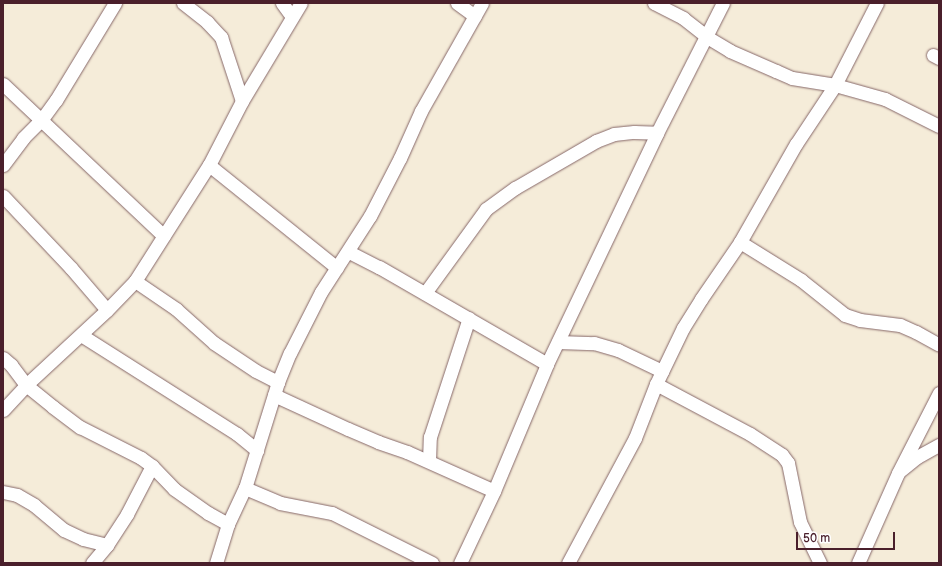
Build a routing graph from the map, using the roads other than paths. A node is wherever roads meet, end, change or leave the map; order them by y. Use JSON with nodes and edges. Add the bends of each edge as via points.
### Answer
{"nodes":[{"id":1,"x":115,"y":3,"type":"edge"},
{"id":2,"x":183,"y":3,"type":"edge"},
{"id":3,"x":282,"y":3,"type":"edge"},
{"id":4,"x":301,"y":3,"type":"edge"},
{"id":5,"x":457,"y":3,"type":"edge"},
{"id":6,"x":482,"y":3,"type":"edge"},
{"id":7,"x":654,"y":3,"type":"edge"},
{"id":8,"x":723,"y":3,"type":"edge"},
{"id":9,"x":877,"y":3,"type":"edge"},
{"id":10,"x":475,"y":16,"type":"junction"},
{"id":11,"x":292,"y":17,"type":"junction"},
{"id":12,"x":707,"y":37,"type":"junction"},
{"id":13,"x":3,"y":84,"type":"edge"},
{"id":14,"x":834,"y":85,"type":"junction"},
{"id":15,"x":242,"y":101,"type":"junction"},
{"id":16,"x":42,"y":119,"type":"junction"},
{"id":17,"x":939,"y":126,"type":"edge"},
{"id":18,"x":657,"y":132,"type":"junction"},
{"id":19,"x":209,"y":164,"type":"junction"},
{"id":20,"x":3,"y":165,"type":"edge"},
{"id":21,"x":3,"y":196,"type":"edge"},
{"id":22,"x":164,"y":236,"type":"junction"},
{"id":23,"x":740,"y":242,"type":"junction"},
{"id":24,"x":349,"y":252,"type":"junction"},
{"id":25,"x":337,"y":268,"type":"junction"},
{"id":26,"x":135,"y":281,"type":"junction"},
{"id":27,"x":425,"y":293,"type":"junction"},
{"id":28,"x":107,"y":310,"type":"junction"},
{"id":29,"x":468,"y":318,"type":"junction"},
{"id":30,"x":81,"y":335,"type":"junction"},
{"id":31,"x":558,"y":342,"type":"junction"},
{"id":32,"x":939,"y":345,"type":"edge"},
{"id":33,"x":3,"y":358,"type":"edge"},
{"id":34,"x":547,"y":364,"type":"junction"},
{"id":35,"x":662,"y":371,"type":"junction"},
{"id":36,"x":278,"y":382,"type":"junction"},
{"id":37,"x":656,"y":384,"type":"junction"},
{"id":38,"x":26,"y":385,"type":"junction"},
{"id":39,"x":939,"y":393,"type":"edge"},
{"id":40,"x":274,"y":395,"type":"junction"},
{"id":41,"x":3,"y":410,"type":"edge"},
{"id":42,"x":939,"y":445,"type":"edge"},
{"id":43,"x":257,"y":450,"type":"junction"},
{"id":44,"x":429,"y":461,"type":"junction"},
{"id":45,"x":152,"y":466,"type":"junction"},
{"id":46,"x":898,"y":473,"type":"junction"},
{"id":47,"x":245,"y":488,"type":"junction"},
{"id":48,"x":494,"y":491,"type":"junction"},
{"id":49,"x":3,"y":492,"type":"edge"},
{"id":50,"x":228,"y":524,"type":"junction"},
{"id":51,"x":107,"y":545,"type":"junction"},
{"id":52,"x":92,"y":563,"type":"edge"},
{"id":53,"x":216,"y":563,"type":"edge"},
{"id":54,"x":432,"y":563,"type":"edge"},
{"id":55,"x":460,"y":563,"type":"edge"},
{"id":56,"x":568,"y":563,"type":"edge"},
{"id":57,"x":820,"y":563,"type":"edge"},
{"id":58,"x":858,"y":563,"type":"edge"}],
"edges":[{"from":1,"to":16,"type":"street","via":[[69,81]]},
{"from":2,"to":15,"type":"street","via":[[221,37]]},
{"from":3,"to":11,"type":"street"},
{"from":4,"to":11,"type":"street"},
{"from":5,"to":10,"type":"street"},
{"from":6,"to":10,"type":"street"},
{"from":7,"to":12,"type":"street","via":[[683,18]]},
{"from":8,"to":12,"type":"street"},
{"from":9,"to":14,"type":"street"},
{"from":10,"to":24,"type":"street","via":[[421,111],[377,204]]},
{"from":11,"to":15,"type":"street"},
{"from":12,"to":14,"type":"street","via":[[730,51],[787,76]]},
{"from":12,"to":18,"type":"street"},
{"from":13,"to":16,"type":"street"},
{"from":14,"to":17,"type":"street","via":[[885,99]]},
{"from":14,"to":23,"type":"street","via":[[796,144]]},
{"from":15,"to":19,"type":"street"},
{"from":16,"to":20,"type":"street","via":[[23,138]]},
{"from":16,"to":22,"type":"street"},
{"from":18,"to":27,"type":"street","via":[[614,134],[515,188],[486,209]]},
{"from":18,"to":31,"type":"street"},
{"from":19,"to":22,"type":"street"},
{"from":19,"to":25,"type":"street"},
{"from":21,"to":28,"type":"street"},
{"from":22,"to":26,"type":"street"},
{"from":23,"to":32,"type":"street","via":[[801,280],[845,315],[900,326]]},
{"from":23,"to":35,"type":"street","via":[[690,315]]},
{"from":24,"to":25,"type":"street"},
{"from":24,"to":27,"type":"street"},
{"from":25,"to":36,"type":"street","via":[[304,323]]},
{"from":26,"to":28,"type":"street"},
{"from":26,"to":36,"type":"street","via":[[176,309],[214,343],[256,371]]},
{"from":27,"to":29,"type":"street"},
{"from":28,"to":30,"type":"street"},
{"from":29,"to":34,"type":"street"},
{"from":29,"to":44,"type":"street","via":[[430,436]]},
{"from":30,"to":38,"type":"street"},
{"from":30,"to":43,"type":"street","via":[[237,434]]},
{"from":31,"to":34,"type":"street"},
{"from":31,"to":35,"type":"street","via":[[594,343],[618,350]]},
{"from":33,"to":38,"type":"street"},
{"from":34,"to":48,"type":"street"},
{"from":35,"to":37,"type":"street"},
{"from":36,"to":40,"type":"street"},
{"from":37,"to":56,"type":"street","via":[[635,438]]},
{"from":37,"to":57,"type":"street","via":[[750,434],[782,455],[788,463],[800,522]]},
{"from":38,"to":41,"type":"street"},
{"from":38,"to":45,"type":"street","via":[[80,426]]},
{"from":39,"to":46,"type":"street"},
{"from":40,"to":43,"type":"street"},
{"from":40,"to":44,"type":"street","via":[[348,430]]},
{"from":42,"to":46,"type":"street","via":[[917,457]]},
{"from":43,"to":47,"type":"street"},
{"from":44,"to":48,"type":"street"},
{"from":45,"to":50,"type":"street","via":[[174,489]]},
{"from":45,"to":51,"type":"street","via":[[127,514]]},
{"from":46,"to":58,"type":"street"},
{"from":47,"to":50,"type":"street"},
{"from":47,"to":54,"type":"street","via":[[280,503],[332,513]]},
{"from":48,"to":55,"type":"street"},
{"from":49,"to":51,"type":"street","via":[[17,495],[34,505],[64,530],[83,539]]},
{"from":50,"to":53,"type":"street"},
{"from":51,"to":52,"type":"street"}]}
